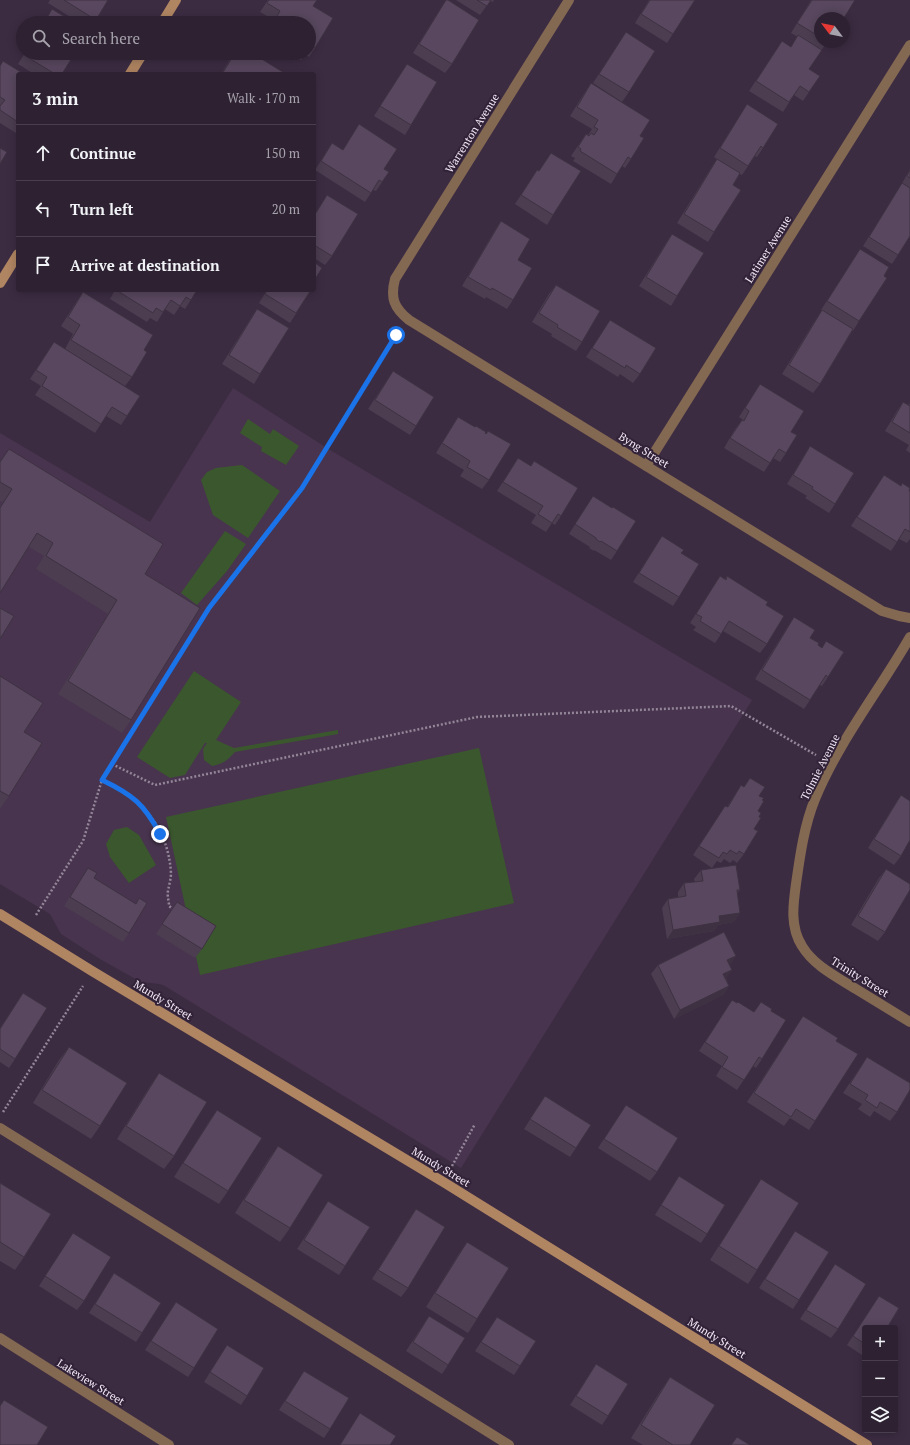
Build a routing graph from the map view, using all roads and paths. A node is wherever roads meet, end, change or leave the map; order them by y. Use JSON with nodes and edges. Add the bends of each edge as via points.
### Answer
{"nodes":[{"id":1,"x":176,"y":0,"type":"edge"},
{"id":2,"x":569,"y":0,"type":"edge"},
{"id":3,"x":166,"y":16,"type":"edge"},
{"id":4,"x":910,"y":45,"type":"edge"},
{"id":5,"x":139,"y":60,"type":"edge"},
{"id":6,"x":131,"y":72,"type":"edge"},
{"id":7,"x":16,"y":257,"type":"edge"},
{"id":8,"x":395,"y":279,"type":"joint"},
{"id":9,"x":0,"y":283,"type":"edge"},
{"id":10,"x":396,"y":335,"type":"dead end"},
{"id":11,"x":646,"y":466,"type":"junction"},
{"id":12,"x":910,"y":618,"type":"edge"},
{"id":13,"x":910,"y":637,"type":"edge"},
{"id":14,"x":819,"y":757,"type":"dead end"},
{"id":15,"x":112,"y":764,"type":"junction"},
{"id":16,"x":102,"y":780,"type":"junction"},
{"id":17,"x":45,"y":901,"type":"dead end"},
{"id":18,"x":175,"y":911,"type":"edge"},
{"id":19,"x":0,"y":914,"type":"edge"},
{"id":20,"x":802,"y":946,"type":"joint"},
{"id":21,"x":85,"y":983,"type":"dead end"},
{"id":22,"x":910,"y":1022,"type":"edge"},
{"id":23,"x":0,"y":1117,"type":"edge"},
{"id":24,"x":475,"y":1124,"type":"dead end"},
{"id":25,"x":0,"y":1128,"type":"edge"},
{"id":26,"x":445,"y":1183,"type":"junction"},
{"id":27,"x":0,"y":1338,"type":"edge"},
{"id":28,"x":169,"y":1445,"type":"edge"},
{"id":29,"x":509,"y":1445,"type":"edge"},
{"id":30,"x":867,"y":1445,"type":"edge"}],
"edges":[{"from":1,"to":3,"type":"street"},
{"from":2,"to":8,"type":"street","name":"Warrenton Avenue"},
{"from":4,"to":11,"type":"street","name":"Latimer Avenue"},
{"from":5,"to":6,"type":"street"},
{"from":7,"to":9,"type":"street"},
{"from":8,"to":11,"type":"street","name":"Byng Street","via":[[392,297],[403,316]]},
{"from":10,"to":15,"type":"path","via":[[302,488],[209,608]]},
{"from":11,"to":12,"type":"street","name":"Byng Street","via":[[882,611]]},
{"from":13,"to":20,"type":"street","name":"Tolmie Avenue","via":[[833,761],[815,799],[799,860],[794,900],[795,930]]},
{"from":14,"to":15,"type":"path","via":[[731,706],[477,717],[156,785]]},
{"from":15,"to":16,"type":"path"},
{"from":16,"to":17,"type":"path","via":[[83,841]]},
{"from":16,"to":18,"type":"path","via":[[131,796],[150,815],[168,852],[171,875],[168,900],[169,906]]},
{"from":19,"to":26,"type":"street","name":"Mundy Street"},
{"from":20,"to":22,"type":"street","name":"Trinity Street","via":[[811,958],[827,970]]},
{"from":21,"to":23,"type":"path"},
{"from":24,"to":26,"type":"path"},
{"from":25,"to":29,"type":"street"},
{"from":26,"to":30,"type":"street","name":"Mundy Street"},
{"from":27,"to":28,"type":"street","name":"Lakeview Street"}]}
